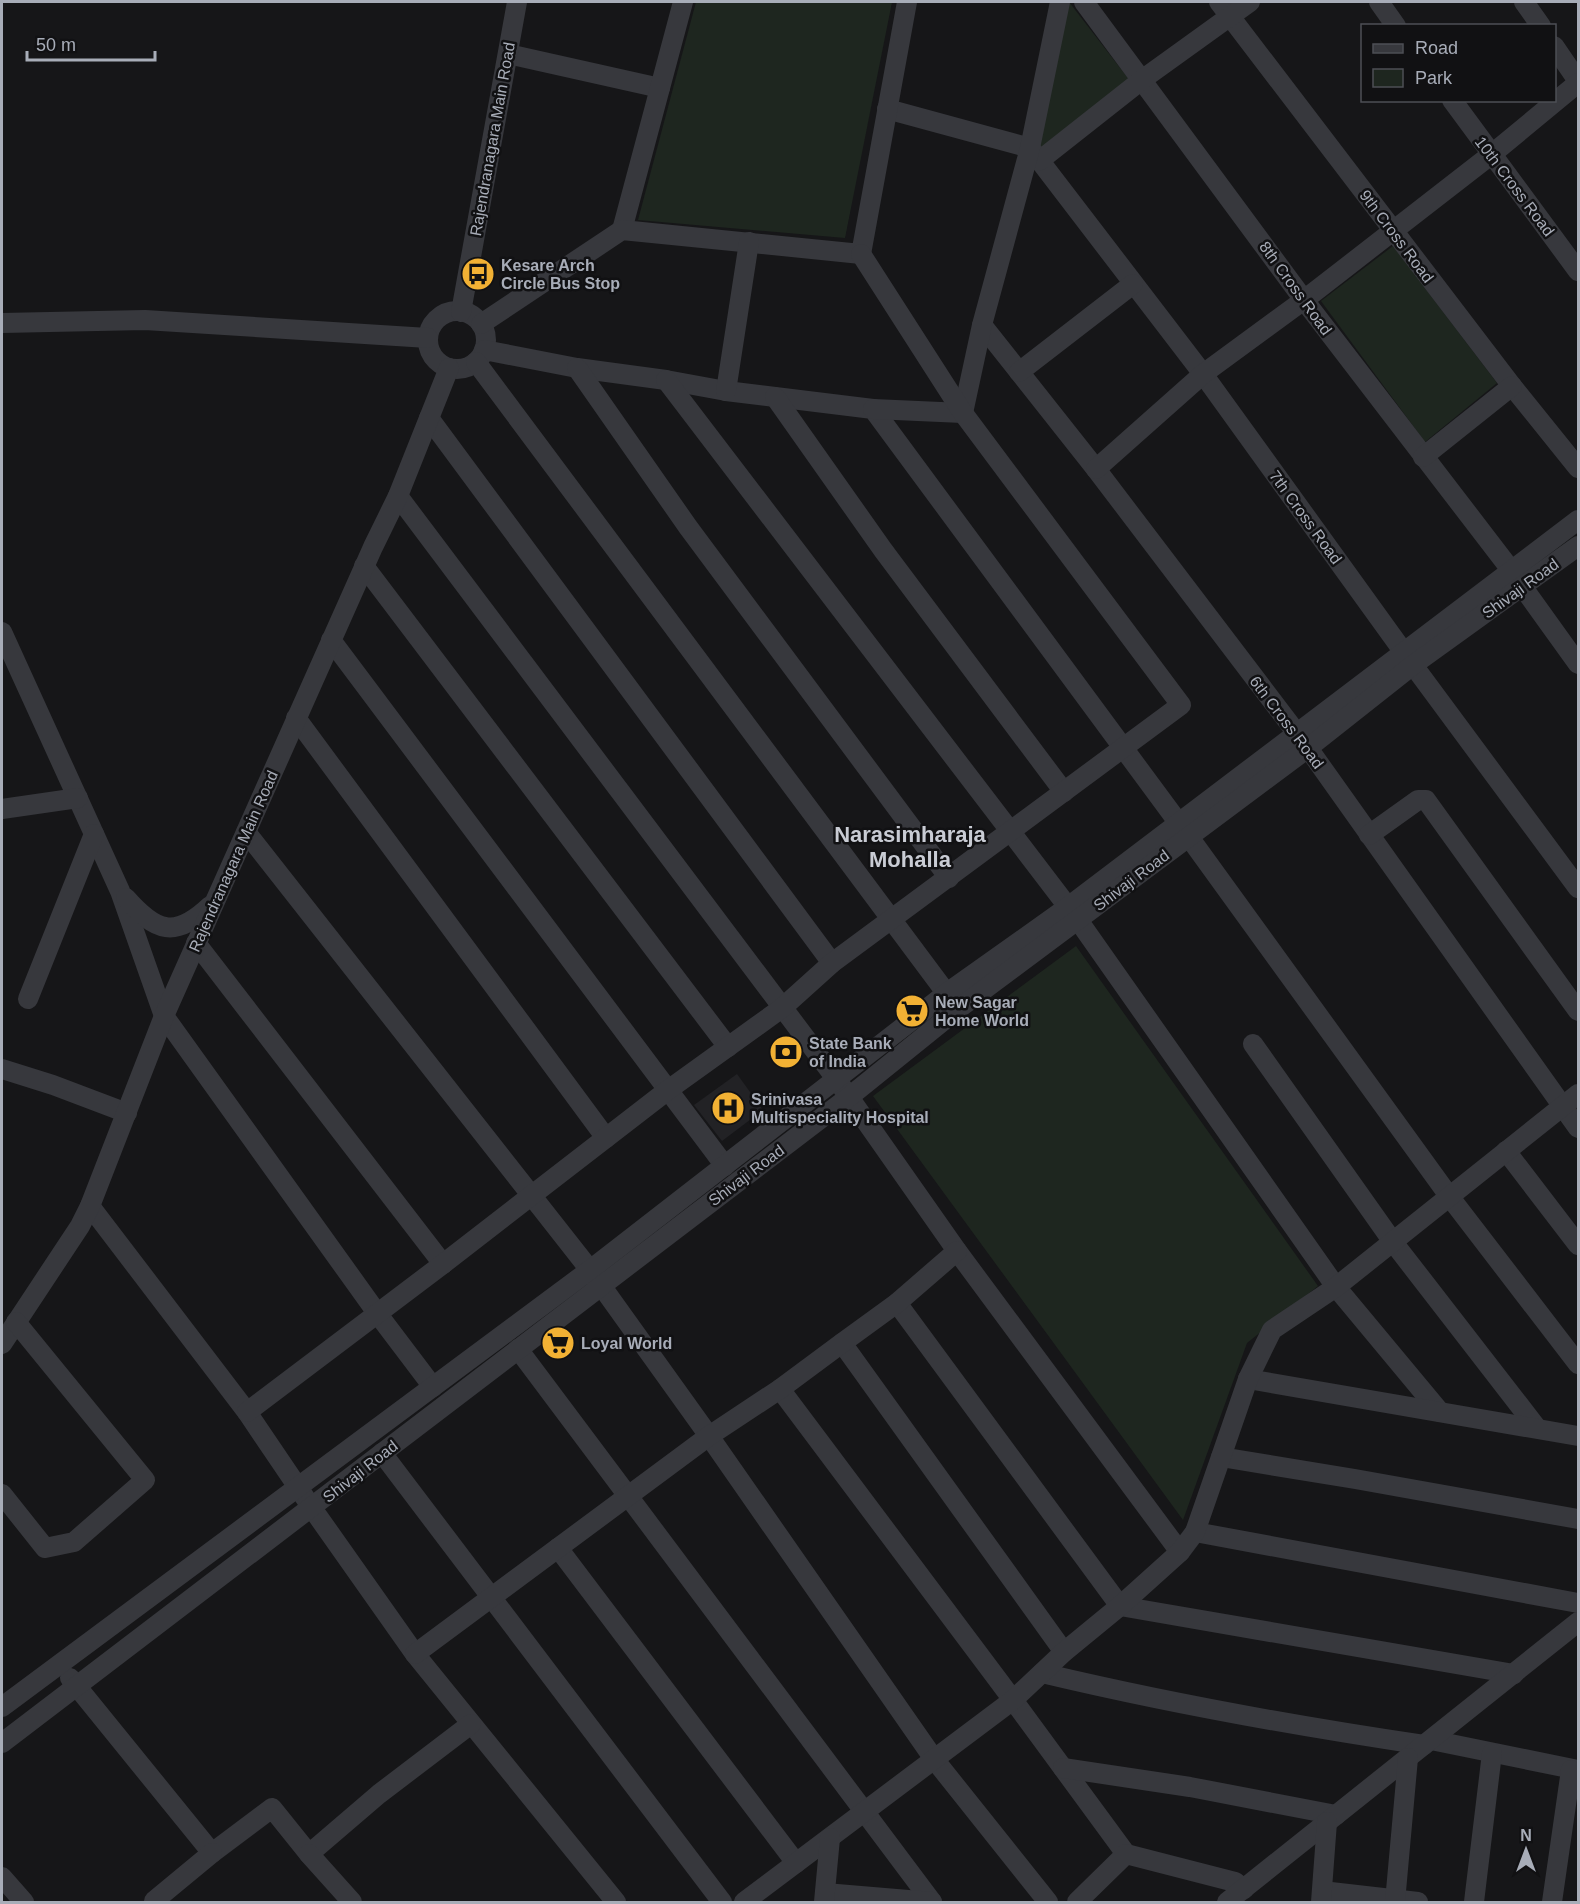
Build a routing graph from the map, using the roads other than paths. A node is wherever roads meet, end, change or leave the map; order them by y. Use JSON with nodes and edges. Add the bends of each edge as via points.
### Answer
{"nodes":[{"id":1,"x":517,"y":2,"type":"edge"},
{"id":2,"x":683,"y":2,"type":"edge"},
{"id":3,"x":907,"y":2,"type":"edge"},
{"id":4,"x":1060,"y":2,"type":"edge"},
{"id":5,"x":1084,"y":2,"type":"edge"},
{"id":6,"x":1250,"y":2,"type":"edge"},
{"id":7,"x":1379,"y":2,"type":"edge"},
{"id":8,"x":1524,"y":2,"type":"edge"},
{"id":9,"x":1225,"y":9,"type":"edge"},
{"id":10,"x":1395,"y":24,"type":"edge"},
{"id":11,"x":1539,"y":24,"type":"edge"},
{"id":12,"x":1556,"y":49,"type":"edge"},
{"id":13,"x":508,"y":54,"type":"junction"},
{"id":14,"x":1143,"y":79,"type":"junction"},
{"id":15,"x":1578,"y":82,"type":"edge"},
{"id":16,"x":660,"y":88,"type":"junction"},
{"id":17,"x":1556,"y":100,"type":"edge"},
{"id":18,"x":1453,"y":102,"type":"edge"},
{"id":19,"x":1554,"y":102,"type":"edge"},
{"id":20,"x":887,"y":109,"type":"junction"},
{"id":21,"x":1034,"y":154,"type":"junction"},
{"id":22,"x":1492,"y":154,"type":"junction"},
{"id":23,"x":622,"y":230,"type":"junction"},
{"id":24,"x":1393,"y":231,"type":"junction"},
{"id":25,"x":749,"y":242,"type":"junction"},
{"id":26,"x":861,"y":254,"type":"junction"},
{"id":27,"x":1578,"y":271,"type":"edge"},
{"id":28,"x":1133,"y":284,"type":"junction"},
{"id":29,"x":1304,"y":300,"type":"junction"},
{"id":30,"x":461,"y":312,"type":"junction"},
{"id":31,"x":2,"y":323,"type":"edge"},
{"id":32,"x":481,"y":324,"type":"junction"},
{"id":33,"x":982,"y":325,"type":"junction"},
{"id":34,"x":428,"y":338,"type":"junction"},
{"id":35,"x":480,"y":356,"type":"junction"},
{"id":36,"x":449,"y":368,"type":"junction"},
{"id":37,"x":577,"y":368,"type":"junction"},
{"id":38,"x":1019,"y":372,"type":"junction"},
{"id":39,"x":1203,"y":374,"type":"junction"},
{"id":40,"x":666,"y":380,"type":"junction"},
{"id":41,"x":1512,"y":386,"type":"junction"},
{"id":42,"x":726,"y":391,"type":"junction"},
{"id":43,"x":775,"y":397,"type":"junction"},
{"id":44,"x":873,"y":409,"type":"junction"},
{"id":45,"x":963,"y":413,"type":"junction"},
{"id":46,"x":429,"y":418,"type":"junction"},
{"id":47,"x":1423,"y":457,"type":"junction"},
{"id":48,"x":1578,"y":468,"type":"edge"},
{"id":49,"x":1096,"y":469,"type":"junction"},
{"id":50,"x":398,"y":496,"type":"junction"},
{"id":51,"x":1578,"y":520,"type":"edge"},
{"id":52,"x":1578,"y":546,"type":"edge"},
{"id":53,"x":364,"y":566,"type":"junction"},
{"id":54,"x":1516,"y":578,"type":"junction"},
{"id":55,"x":2,"y":632,"type":"edge"},
{"id":56,"x":331,"y":640,"type":"junction"},
{"id":57,"x":1408,"y":658,"type":"junction"},
{"id":58,"x":1578,"y":664,"type":"edge"},
{"id":59,"x":297,"y":718,"type":"junction"},
{"id":60,"x":1302,"y":741,"type":"junction"},
{"id":61,"x":1123,"y":747,"type":"junction"},
{"id":62,"x":1064,"y":792,"type":"junction"},
{"id":63,"x":78,"y":798,"type":"junction"},
{"id":64,"x":2,"y":809,"type":"edge"},
{"id":65,"x":1184,"y":830,"type":"junction"},
{"id":66,"x":246,"y":832,"type":"junction"},
{"id":67,"x":1011,"y":832,"type":"junction"},
{"id":68,"x":94,"y":834,"type":"junction"},
{"id":69,"x":1369,"y":835,"type":"junction"},
{"id":70,"x":950,"y":878,"type":"junction"},
{"id":71,"x":1578,"y":888,"type":"edge"},
{"id":72,"x":120,"y":891,"type":"junction"},
{"id":73,"x":216,"y":900,"type":"junction"},
{"id":74,"x":1073,"y":913,"type":"junction"},
{"id":75,"x":893,"y":919,"type":"junction"},
{"id":76,"x":196,"y":943,"type":"junction"},
{"id":77,"x":832,"y":963,"type":"junction"},
{"id":78,"x":28,"y":999,"type":"dead end"},
{"id":79,"x":953,"y":1001,"type":"junction"},
{"id":80,"x":782,"y":1008,"type":"junction"},
{"id":81,"x":1578,"y":1011,"type":"edge"},
{"id":82,"x":164,"y":1016,"type":"junction"},
{"id":83,"x":1253,"y":1044,"type":"dead end"},
{"id":84,"x":728,"y":1047,"type":"junction"},
{"id":85,"x":2,"y":1069,"type":"edge"},
{"id":86,"x":837,"y":1080,"type":"junction"},
{"id":87,"x":668,"y":1090,"type":"junction"},
{"id":88,"x":1578,"y":1094,"type":"edge"},
{"id":89,"x":849,"y":1097,"type":"junction"},
{"id":90,"x":1562,"y":1106,"type":"junction"},
{"id":91,"x":127,"y":1113,"type":"junction"},
{"id":92,"x":1578,"y":1128,"type":"edge"},
{"id":93,"x":606,"y":1138,"type":"junction"},
{"id":94,"x":1506,"y":1150,"type":"junction"},
{"id":95,"x":725,"y":1166,"type":"junction"},
{"id":96,"x":533,"y":1194,"type":"junction"},
{"id":97,"x":1449,"y":1196,"type":"junction"},
{"id":98,"x":90,"y":1206,"type":"junction"},
{"id":99,"x":1393,"y":1242,"type":"junction"},
{"id":100,"x":1578,"y":1245,"type":"edge"},
{"id":101,"x":957,"y":1251,"type":"junction"},
{"id":102,"x":443,"y":1264,"type":"junction"},
{"id":103,"x":590,"y":1269,"type":"junction"},
{"id":104,"x":602,"y":1286,"type":"junction"},
{"id":105,"x":1336,"y":1287,"type":"junction"},
{"id":106,"x":897,"y":1303,"type":"junction"},
{"id":107,"x":377,"y":1313,"type":"junction"},
{"id":108,"x":16,"y":1322,"type":"junction"},
{"id":109,"x":842,"y":1343,"type":"junction"},
{"id":110,"x":2,"y":1344,"type":"edge"},
{"id":111,"x":518,"y":1349,"type":"junction"},
{"id":112,"x":1578,"y":1364,"type":"edge"},
{"id":113,"x":1248,"y":1379,"type":"junction"},
{"id":114,"x":434,"y":1387,"type":"junction"},
{"id":115,"x":780,"y":1389,"type":"junction"},
{"id":116,"x":247,"y":1412,"type":"junction"},
{"id":117,"x":1440,"y":1412,"type":"junction"},
{"id":118,"x":1537,"y":1428,"type":"junction"},
{"id":119,"x":709,"y":1436,"type":"junction"},
{"id":120,"x":1578,"y":1436,"type":"edge"},
{"id":121,"x":382,"y":1453,"type":"junction"},
{"id":122,"x":1221,"y":1457,"type":"junction"},
{"id":123,"x":297,"y":1486,"type":"junction"},
{"id":124,"x":2,"y":1494,"type":"edge"},
{"id":125,"x":627,"y":1497,"type":"junction"},
{"id":126,"x":312,"y":1508,"type":"junction"},
{"id":127,"x":1578,"y":1519,"type":"edge"},
{"id":128,"x":1195,"y":1532,"type":"junction"},
{"id":129,"x":558,"y":1548,"type":"junction"},
{"id":130,"x":1180,"y":1552,"type":"junction"},
{"id":131,"x":490,"y":1598,"type":"junction"},
{"id":132,"x":1578,"y":1603,"type":"edge"},
{"id":133,"x":1120,"y":1606,"type":"junction"},
{"id":134,"x":1578,"y":1622,"type":"edge"},
{"id":135,"x":1064,"y":1652,"type":"junction"},
{"id":136,"x":415,"y":1654,"type":"junction"},
{"id":137,"x":58,"y":1664,"type":"junction"},
{"id":138,"x":1042,"y":1673,"type":"junction"},
{"id":139,"x":1514,"y":1674,"type":"junction"},
{"id":140,"x":77,"y":1686,"type":"junction"},
{"id":141,"x":1013,"y":1700,"type":"junction"},
{"id":142,"x":2,"y":1707,"type":"edge"},
{"id":143,"x":471,"y":1724,"type":"junction"},
{"id":144,"x":2,"y":1743,"type":"edge"},
{"id":145,"x":1428,"y":1743,"type":"junction"},
{"id":146,"x":1492,"y":1753,"type":"junction"},
{"id":147,"x":1408,"y":1758,"type":"junction"},
{"id":148,"x":934,"y":1759,"type":"junction"},
{"id":149,"x":1063,"y":1768,"type":"junction"},
{"id":150,"x":1575,"y":1770,"type":"edge"},
{"id":151,"x":864,"y":1812,"type":"junction"},
{"id":152,"x":1331,"y":1819,"type":"junction"},
{"id":153,"x":830,"y":1838,"type":"junction"},
{"id":154,"x":212,"y":1853,"type":"junction"},
{"id":155,"x":309,"y":1854,"type":"junction"},
{"id":156,"x":1126,"y":1854,"type":"junction"},
{"id":157,"x":796,"y":1863,"type":"junction"},
{"id":158,"x":2,"y":1876,"type":"edge"},
{"id":159,"x":1244,"y":1889,"type":"junction"},
{"id":160,"x":1322,"y":1897,"type":"edge"},
{"id":161,"x":824,"y":1898,"type":"edge"},
{"id":162,"x":1395,"y":1901,"type":"edge"},
{"id":163,"x":24,"y":1902,"type":"edge"},
{"id":164,"x":155,"y":1902,"type":"edge"},
{"id":165,"x":352,"y":1902,"type":"edge"},
{"id":166,"x":616,"y":1902,"type":"edge"},
{"id":167,"x":722,"y":1902,"type":"edge"},
{"id":168,"x":744,"y":1902,"type":"edge"},
{"id":169,"x":932,"y":1902,"type":"edge"},
{"id":170,"x":1048,"y":1902,"type":"edge"},
{"id":171,"x":1077,"y":1902,"type":"edge"},
{"id":172,"x":1227,"y":1902,"type":"edge"},
{"id":173,"x":1418,"y":1902,"type":"edge"},
{"id":174,"x":1474,"y":1902,"type":"edge"},
{"id":175,"x":1552,"y":1902,"type":"edge"}],
"edges":[{"from":1,"to":13,"type":"street","name":"Rajendranagara Main Road"},
{"from":2,"to":16,"type":"street"},
{"from":3,"to":20,"type":"street"},
{"from":4,"to":21,"type":"street"},
{"from":5,"to":14,"type":"street","name":"8th Cross Road"},
{"from":6,"to":9,"type":"street"},
{"from":7,"to":10,"type":"street"},
{"from":8,"to":11,"type":"street"},
{"from":9,"to":14,"type":"street"},
{"from":9,"to":24,"type":"street","name":"9th Cross Road"},
{"from":12,"to":15,"type":"street"},
{"from":13,"to":16,"type":"street"},
{"from":13,"to":30,"type":"street","name":"Rajendranagara Main Road"},
{"from":14,"to":21,"type":"street"},
{"from":14,"to":29,"type":"street","name":"8th Cross Road"},
{"from":15,"to":17,"type":"street"},
{"from":16,"to":23,"type":"street"},
{"from":18,"to":22,"type":"street","name":"10th Cross Road"},
{"from":19,"to":22,"type":"street"},
{"from":20,"to":21,"type":"street"},
{"from":20,"to":26,"type":"street"},
{"from":21,"to":28,"type":"street","name":"7th Cross Road"},
{"from":21,"to":33,"type":"street"},
{"from":22,"to":24,"type":"street"},
{"from":22,"to":27,"type":"street","name":"10th Cross Road"},
{"from":23,"to":25,"type":"street"},
{"from":23,"to":32,"type":"street"},
{"from":24,"to":29,"type":"street"},
{"from":24,"to":41,"type":"street","name":"9th Cross Road"},
{"from":25,"to":26,"type":"street"},
{"from":25,"to":42,"type":"street"},
{"from":26,"to":45,"type":"street"},
{"from":28,"to":38,"type":"street"},
{"from":28,"to":39,"type":"street","name":"7th Cross Road"},
{"from":29,"to":39,"type":"street"},
{"from":29,"to":47,"type":"street","name":"8th Cross Road"},
{"from":30,"to":32,"type":"street"},
{"from":30,"to":34,"type":"street","via":[[452,312],[436,321]]},
{"from":31,"to":34,"type":"street","via":[[145,320]]},
{"from":32,"to":35,"type":"street","via":[[486,337]]},
{"from":33,"to":38,"type":"street","name":"6th Cross Road"},
{"from":33,"to":45,"type":"street"},
{"from":34,"to":36,"type":"street","via":[[433,356]]},
{"from":35,"to":36,"type":"street","via":[[468,367]]},
{"from":35,"to":37,"type":"street"},
{"from":35,"to":75,"type":"street"},
{"from":36,"to":46,"type":"street","name":"Rajendranagara Main Road"},
{"from":37,"to":40,"type":"street"},
{"from":37,"to":70,"type":"street","via":[[695,537]]},
{"from":38,"to":49,"type":"street","name":"6th Cross Road"},
{"from":39,"to":49,"type":"street"},
{"from":39,"to":57,"type":"street","name":"7th Cross Road"},
{"from":40,"to":42,"type":"street"},
{"from":40,"to":67,"type":"street"},
{"from":41,"to":47,"type":"street"},
{"from":41,"to":48,"type":"street","name":"9th Cross Road"},
{"from":42,"to":43,"type":"street"},
{"from":43,"to":44,"type":"street"},
{"from":43,"to":62,"type":"street","via":[[883,550]]},
{"from":44,"to":45,"type":"street"},
{"from":44,"to":61,"type":"street"},
{"from":45,"to":61,"type":"street","via":[[1181,705]]},
{"from":46,"to":50,"type":"street","name":"Rajendranagara Main Road"},
{"from":46,"to":77,"type":"street"},
{"from":47,"to":54,"type":"street","name":"8th Cross Road"},
{"from":49,"to":60,"type":"street","name":"6th Cross Road"},
{"from":50,"to":53,"type":"street","name":"Rajendranagara Main Road"},
{"from":50,"to":80,"type":"street"},
{"from":51,"to":54,"type":"street"},
{"from":52,"to":54,"type":"street","name":"Shivaji Road"},
{"from":53,"to":56,"type":"street","name":"Rajendranagara Main Road"},
{"from":53,"to":84,"type":"street"},
{"from":54,"to":57,"type":"street","name":"Shivaji Road"},
{"from":54,"to":58,"type":"street","name":"8th Cross Road"},
{"from":55,"to":63,"type":"street"},
{"from":56,"to":59,"type":"street","name":"Rajendranagara Main Road"},
{"from":56,"to":87,"type":"street"},
{"from":57,"to":60,"type":"street","name":"Shivaji Road"},
{"from":57,"to":71,"type":"street","name":"7th Cross Road"},
{"from":59,"to":66,"type":"street","name":"Rajendranagara Main Road"},
{"from":59,"to":93,"type":"street"},
{"from":60,"to":65,"type":"street","name":"Shivaji Road"},
{"from":60,"to":69,"type":"street","name":"6th Cross Road"},
{"from":61,"to":62,"type":"street"},
{"from":61,"to":65,"type":"street"},
{"from":62,"to":67,"type":"street"},
{"from":63,"to":64,"type":"street"},
{"from":63,"to":68,"type":"street"},
{"from":65,"to":74,"type":"street","name":"Shivaji Road"},
{"from":65,"to":97,"type":"street"},
{"from":66,"to":73,"type":"street","name":"Rajendranagara Main Road"},
{"from":66,"to":96,"type":"street"},
{"from":67,"to":70,"type":"street"},
{"from":67,"to":74,"type":"street"},
{"from":68,"to":72,"type":"street"},
{"from":68,"to":78,"type":"street"},
{"from":69,"to":81,"type":"street","via":[[1418,800],[1426,800]]},
{"from":69,"to":90,"type":"street","name":"6th Cross Road"},
{"from":70,"to":75,"type":"street"},
{"from":72,"to":73,"type":"street","via":[[142,917],[161,926],[180,927],[195,920]]},
{"from":72,"to":82,"type":"street"},
{"from":73,"to":76,"type":"street","name":"Rajendranagara Main Road"},
{"from":74,"to":79,"type":"street","name":"Shivaji Road"},
{"from":74,"to":105,"type":"street"},
{"from":75,"to":77,"type":"street"},
{"from":75,"to":79,"type":"street"},
{"from":76,"to":82,"type":"street","name":"Rajendranagara Main Road"},
{"from":76,"to":102,"type":"street"},
{"from":77,"to":80,"type":"street"},
{"from":79,"to":86,"type":"street"},
{"from":79,"to":89,"type":"street","name":"Shivaji Road"},
{"from":80,"to":84,"type":"street"},
{"from":80,"to":86,"type":"street"},
{"from":82,"to":91,"type":"street","name":"Rajendranagara Main Road"},
{"from":82,"to":107,"type":"street"},
{"from":83,"to":99,"type":"street"},
{"from":84,"to":87,"type":"street"},
{"from":85,"to":91,"type":"street"},
{"from":86,"to":89,"type":"street"},
{"from":86,"to":95,"type":"street"},
{"from":87,"to":93,"type":"street"},
{"from":87,"to":95,"type":"street"},
{"from":88,"to":90,"type":"street"},
{"from":89,"to":101,"type":"street"},
{"from":89,"to":104,"type":"street","name":"Shivaji Road"},
{"from":90,"to":92,"type":"street","name":"6th Cross Road"},
{"from":90,"to":94,"type":"street"},
{"from":91,"to":98,"type":"street","name":"Rajendranagara Main Road"},
{"from":93,"to":96,"type":"street"},
{"from":94,"to":97,"type":"street"},
{"from":94,"to":100,"type":"street"},
{"from":95,"to":103,"type":"street"},
{"from":96,"to":102,"type":"street"},
{"from":96,"to":103,"type":"street"},
{"from":97,"to":99,"type":"street"},
{"from":97,"to":112,"type":"street"},
{"from":98,"to":108,"type":"street","name":"Rajendranagara Main Road"},
{"from":98,"to":116,"type":"street"},
{"from":99,"to":105,"type":"street"},
{"from":99,"to":118,"type":"street"},
{"from":101,"to":106,"type":"street"},
{"from":101,"to":130,"type":"street"},
{"from":102,"to":107,"type":"street"},
{"from":103,"to":104,"type":"street"},
{"from":103,"to":114,"type":"street"},
{"from":104,"to":111,"type":"street","name":"Shivaji Road"},
{"from":104,"to":119,"type":"street"},
{"from":105,"to":113,"type":"street","via":[[1272,1330]]},
{"from":105,"to":117,"type":"street"},
{"from":106,"to":109,"type":"street"},
{"from":106,"to":133,"type":"street"},
{"from":107,"to":114,"type":"street"},
{"from":107,"to":116,"type":"street"},
{"from":108,"to":110,"type":"street","name":"Rajendranagara Main Road"},
{"from":108,"to":124,"type":"street","via":[[145,1480],[74,1542],[45,1548]]},
{"from":109,"to":115,"type":"street"},
{"from":109,"to":135,"type":"street"},
{"from":111,"to":121,"type":"street","name":"Shivaji Road"},
{"from":111,"to":125,"type":"street"},
{"from":113,"to":117,"type":"street"},
{"from":113,"to":122,"type":"street"},
{"from":114,"to":123,"type":"street"},
{"from":115,"to":119,"type":"street"},
{"from":115,"to":141,"type":"street"},
{"from":116,"to":123,"type":"street"},
{"from":117,"to":118,"type":"street"},
{"from":118,"to":120,"type":"street"},
{"from":119,"to":125,"type":"street"},
{"from":119,"to":148,"type":"street"},
{"from":121,"to":126,"type":"street","name":"Shivaji Road"},
{"from":121,"to":131,"type":"street"},
{"from":122,"to":127,"type":"street"},
{"from":122,"to":128,"type":"street"},
{"from":123,"to":126,"type":"street"},
{"from":123,"to":137,"type":"street"},
{"from":125,"to":129,"type":"street"},
{"from":125,"to":151,"type":"street"},
{"from":126,"to":136,"type":"street"},
{"from":126,"to":140,"type":"street","name":"Shivaji Road"},
{"from":128,"to":130,"type":"street"},
{"from":128,"to":132,"type":"street"},
{"from":129,"to":131,"type":"street"},
{"from":129,"to":157,"type":"street"},
{"from":130,"to":133,"type":"street"},
{"from":131,"to":136,"type":"street"},
{"from":131,"to":167,"type":"street"},
{"from":133,"to":135,"type":"street"},
{"from":133,"to":139,"type":"street"},
{"from":134,"to":139,"type":"street"},
{"from":135,"to":138,"type":"street"},
{"from":136,"to":143,"type":"street"},
{"from":137,"to":140,"type":"street"},
{"from":137,"to":142,"type":"street"},
{"from":138,"to":141,"type":"street"},
{"from":138,"to":145,"type":"street","via":[[1122,1692],[1356,1735]]},
{"from":139,"to":145,"type":"street"},
{"from":140,"to":144,"type":"street","name":"Shivaji Road"},
{"from":140,"to":154,"type":"street"},
{"from":141,"to":148,"type":"street"},
{"from":141,"to":149,"type":"street"},
{"from":143,"to":155,"type":"street"},
{"from":143,"to":166,"type":"street"},
{"from":145,"to":146,"type":"street"},
{"from":145,"to":147,"type":"street"},
{"from":146,"to":150,"type":"street"},
{"from":146,"to":174,"type":"street"},
{"from":147,"to":152,"type":"street"},
{"from":147,"to":162,"type":"street"},
{"from":148,"to":151,"type":"street"},
{"from":148,"to":170,"type":"street"},
{"from":149,"to":152,"type":"street","via":[[1190,1787]]},
{"from":149,"to":156,"type":"street"},
{"from":150,"to":175,"type":"street"},
{"from":151,"to":153,"type":"street"},
{"from":151,"to":169,"type":"street"},
{"from":152,"to":159,"type":"street"},
{"from":152,"to":160,"type":"street"},
{"from":153,"to":157,"type":"street"},
{"from":153,"to":161,"type":"street"},
{"from":154,"to":155,"type":"street","via":[[272,1808]]},
{"from":154,"to":164,"type":"street"},
{"from":155,"to":165,"type":"street"},
{"from":156,"to":159,"type":"street","via":[[1235,1882]]},
{"from":156,"to":171,"type":"street"},
{"from":157,"to":168,"type":"street"},
{"from":158,"to":163,"type":"street"},
{"from":159,"to":172,"type":"street"},
{"from":160,"to":162,"type":"street"},
{"from":161,"to":169,"type":"street"},
{"from":162,"to":173,"type":"street"}]}
